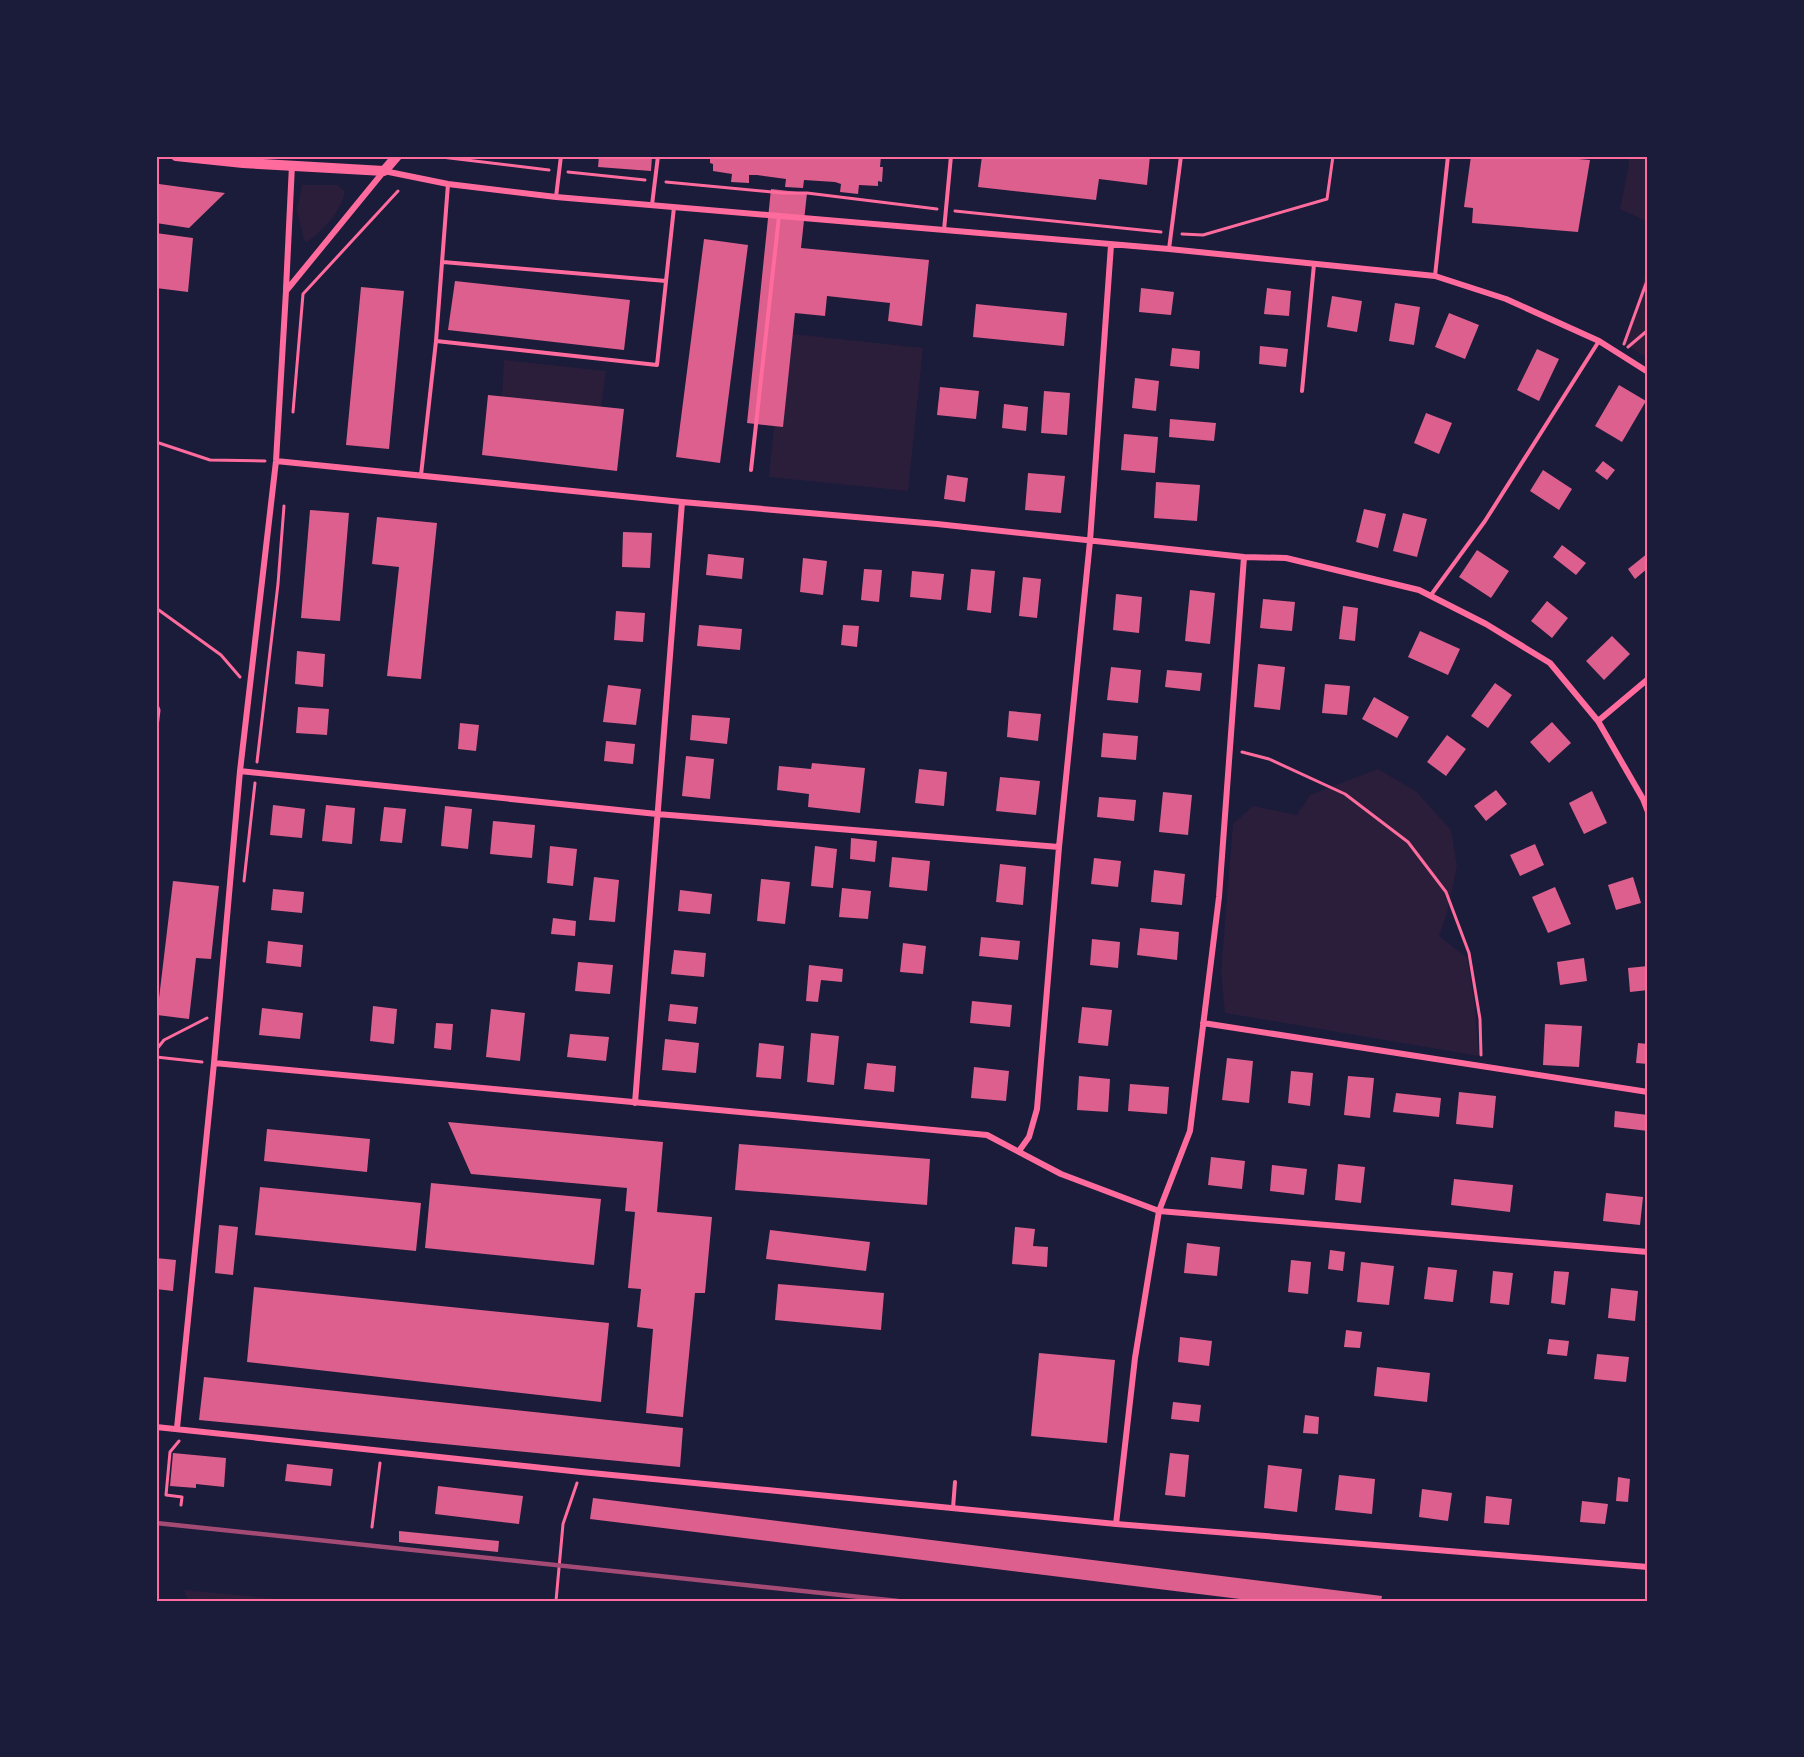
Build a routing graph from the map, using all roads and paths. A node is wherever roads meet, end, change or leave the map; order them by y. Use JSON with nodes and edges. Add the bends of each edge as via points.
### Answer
{"nodes":[{"id":1,"x":176,"y":156,"type":"edge"},
{"id":2,"x":397,"y":156,"type":"edge"},
{"id":3,"x":433,"y":156,"type":"edge"},
{"id":4,"x":561,"y":156,"type":"edge"},
{"id":5,"x":658,"y":156,"type":"edge"},
{"id":6,"x":951,"y":156,"type":"edge"},
{"id":7,"x":1180,"y":156,"type":"edge"},
{"id":8,"x":1333,"y":156,"type":"edge"},
{"id":9,"x":1448,"y":156,"type":"edge"},
{"id":10,"x":292,"y":164,"type":"junction"},
{"id":11,"x":384,"y":171,"type":"junction"},
{"id":12,"x":560,"y":172,"type":"junction"},
{"id":13,"x":655,"y":181,"type":"junction"},
{"id":14,"x":448,"y":184,"type":"junction"},
{"id":15,"x":398,"y":191,"type":"dead end"},
{"id":16,"x":556,"y":197,"type":"junction"},
{"id":17,"x":652,"y":205,"type":"junction"},
{"id":18,"x":674,"y":207,"type":"junction"},
{"id":19,"x":946,"y":210,"type":"junction"},
{"id":20,"x":779,"y":216,"type":"junction"},
{"id":21,"x":944,"y":230,"type":"junction"},
{"id":22,"x":1171,"y":233,"type":"junction"},
{"id":23,"x":1111,"y":245,"type":"junction"},
{"id":24,"x":1169,"y":249,"type":"junction"},
{"id":25,"x":443,"y":262,"type":"junction"},
{"id":26,"x":1314,"y":264,"type":"junction"},
{"id":27,"x":1435,"y":276,"type":"junction"},
{"id":28,"x":1648,"y":279,"type":"edge"},
{"id":29,"x":666,"y":281,"type":"junction"},
{"id":30,"x":286,"y":291,"type":"junction"},
{"id":31,"x":1648,"y":330,"type":"edge"},
{"id":32,"x":436,"y":341,"type":"junction"},
{"id":33,"x":1599,"y":341,"type":"junction"},
{"id":34,"x":1620,"y":354,"type":"junction"},
{"id":35,"x":1648,"y":372,"type":"edge"},
{"id":36,"x":1302,"y":390,"type":"dead end"},
{"id":37,"x":292,"y":418,"type":"dead end"},
{"id":38,"x":156,"y":442,"type":"edge"},
{"id":39,"x":276,"y":461,"type":"junction"},
{"id":40,"x":751,"y":470,"type":"dead end"},
{"id":41,"x":421,"y":476,"type":"junction"},
{"id":42,"x":285,"y":496,"type":"dead end"},
{"id":43,"x":682,"y":502,"type":"junction"},
{"id":44,"x":1090,"y":541,"type":"junction"},
{"id":45,"x":1244,"y":558,"type":"junction"},
{"id":46,"x":1430,"y":596,"type":"junction"},
{"id":47,"x":156,"y":608,"type":"edge"},
{"id":48,"x":1648,"y":679,"type":"edge"},
{"id":49,"x":250,"y":688,"type":"junction"},
{"id":50,"x":156,"y":702,"type":"edge"},
{"id":51,"x":1598,"y":721,"type":"junction"},
{"id":52,"x":156,"y":736,"type":"edge"},
{"id":53,"x":1230,"y":749,"type":"junction"},
{"id":54,"x":240,"y":771,"type":"junction"},
{"id":55,"x":256,"y":773,"type":"junction"},
{"id":56,"x":1648,"y":812,"type":"edge"},
{"id":57,"x":657,"y":814,"type":"junction"},
{"id":58,"x":1059,"y":846,"type":"junction"},
{"id":59,"x":243,"y":890,"type":"dead end"},
{"id":60,"x":219,"y":1011,"type":"junction"},
{"id":61,"x":1203,"y":1023,"type":"junction"},
{"id":62,"x":156,"y":1050,"type":"edge"},
{"id":63,"x":156,"y":1057,"type":"edge"},
{"id":64,"x":214,"y":1063,"type":"junction"},
{"id":65,"x":1482,"y":1066,"type":"junction"},
{"id":66,"x":1648,"y":1092,"type":"edge"},
{"id":67,"x":635,"y":1103,"type":"junction"},
{"id":68,"x":1019,"y":1151,"type":"junction"},
{"id":69,"x":1159,"y":1211,"type":"junction"},
{"id":70,"x":1648,"y":1252,"type":"edge"},
{"id":71,"x":156,"y":1426,"type":"edge"},
{"id":72,"x":181,"y":1428,"type":"junction"},
{"id":73,"x":381,"y":1452,"type":"junction"},
{"id":74,"x":581,"y":1472,"type":"junction"},
{"id":75,"x":955,"y":1482,"type":"dead end"},
{"id":76,"x":181,"y":1505,"type":"dead end"},
{"id":77,"x":953,"y":1508,"type":"junction"},
{"id":78,"x":1116,"y":1524,"type":"junction"},
{"id":79,"x":372,"y":1527,"type":"dead end"},
{"id":80,"x":1648,"y":1567,"type":"edge"},
{"id":81,"x":556,"y":1601,"type":"edge"}],
"edges":[{"from":1,"to":10,"type":"street"},
{"from":2,"to":11,"type":"street"},
{"from":3,"to":12,"type":"path"},
{"from":4,"to":12,"type":"lane"},
{"from":5,"to":13,"type":"lane"},
{"from":6,"to":19,"type":"lane"},
{"from":7,"to":22,"type":"lane"},
{"from":8,"to":22,"type":"path","via":[[1327,199],[1203,235]]},
{"from":9,"to":27,"type":"lane"},
{"from":10,"to":11,"type":"street"},
{"from":10,"to":30,"type":"street"},
{"from":11,"to":14,"type":"street"},
{"from":11,"to":30,"type":"street"},
{"from":12,"to":13,"type":"path"},
{"from":12,"to":16,"type":"lane"},
{"from":13,"to":17,"type":"lane"},
{"from":13,"to":19,"type":"path","via":[[807,193]]},
{"from":14,"to":16,"type":"street"},
{"from":14,"to":25,"type":"lane"},
{"from":15,"to":37,"type":"path","via":[[303,294]]},
{"from":16,"to":17,"type":"street"},
{"from":17,"to":18,"type":"street"},
{"from":18,"to":20,"type":"street"},
{"from":18,"to":29,"type":"lane"},
{"from":19,"to":21,"type":"lane"},
{"from":19,"to":22,"type":"path"},
{"from":20,"to":21,"type":"street"},
{"from":20,"to":40,"type":"lane"},
{"from":21,"to":23,"type":"street"},
{"from":22,"to":24,"type":"lane"},
{"from":23,"to":24,"type":"street"},
{"from":23,"to":44,"type":"street"},
{"from":24,"to":26,"type":"street"},
{"from":25,"to":29,"type":"lane"},
{"from":25,"to":32,"type":"lane"},
{"from":26,"to":27,"type":"street"},
{"from":26,"to":36,"type":"lane"},
{"from":27,"to":33,"type":"street","via":[[1506,299]]},
{"from":28,"to":34,"type":"path"},
{"from":29,"to":32,"type":"lane","via":[[657,365]]},
{"from":30,"to":39,"type":"street"},
{"from":31,"to":34,"type":"path"},
{"from":32,"to":41,"type":"lane"},
{"from":33,"to":34,"type":"street"},
{"from":33,"to":46,"type":"lane","via":[[1485,521]]},
{"from":34,"to":35,"type":"street"},
{"from":38,"to":39,"type":"path","via":[[210,460]]},
{"from":39,"to":41,"type":"street"},
{"from":39,"to":49,"type":"street"},
{"from":41,"to":43,"type":"street"},
{"from":42,"to":55,"type":"path"},
{"from":43,"to":44,"type":"street"},
{"from":43,"to":57,"type":"street"},
{"from":44,"to":45,"type":"street"},
{"from":44,"to":58,"type":"street"},
{"from":45,"to":46,"type":"street","via":[[1286,558]]},
{"from":45,"to":53,"type":"street"},
{"from":46,"to":51,"type":"street","via":[[1550,663]]},
{"from":47,"to":49,"type":"path","via":[[221,655]]},
{"from":48,"to":51,"type":"street"},
{"from":49,"to":54,"type":"street"},
{"from":50,"to":52,"type":"path"},
{"from":51,"to":56,"type":"street"},
{"from":53,"to":61,"type":"street","via":[[1219,897]]},
{"from":53,"to":65,"type":"path","via":[[1269,759],[1345,794],[1408,842],[1446,892],[1469,953],[1480,1019]]},
{"from":54,"to":55,"type":"street"},
{"from":54,"to":60,"type":"street"},
{"from":55,"to":57,"type":"street"},
{"from":55,"to":59,"type":"path"},
{"from":57,"to":58,"type":"street"},
{"from":57,"to":67,"type":"street"},
{"from":58,"to":68,"type":"street","via":[[1037,1109],[1029,1137]]},
{"from":60,"to":62,"type":"path","via":[[164,1040]]},
{"from":60,"to":64,"type":"street"},
{"from":61,"to":65,"type":"street"},
{"from":61,"to":69,"type":"street","via":[[1190,1131]]},
{"from":63,"to":64,"type":"path"},
{"from":64,"to":67,"type":"street"},
{"from":64,"to":72,"type":"street"},
{"from":65,"to":66,"type":"street"},
{"from":67,"to":68,"type":"street","via":[[987,1135]]},
{"from":68,"to":69,"type":"street","via":[[1060,1174]]},
{"from":69,"to":70,"type":"street"},
{"from":69,"to":78,"type":"street","via":[[1135,1358]]},
{"from":71,"to":72,"type":"street"},
{"from":72,"to":73,"type":"street"},
{"from":72,"to":76,"type":"path","via":[[178,1445],[170,1452],[166,1495],[182,1497]]},
{"from":73,"to":74,"type":"street"},
{"from":73,"to":79,"type":"path"},
{"from":74,"to":77,"type":"street"},
{"from":74,"to":81,"type":"path","via":[[563,1524]]},
{"from":75,"to":77,"type":"lane"},
{"from":77,"to":78,"type":"street"},
{"from":78,"to":80,"type":"street"}]}
